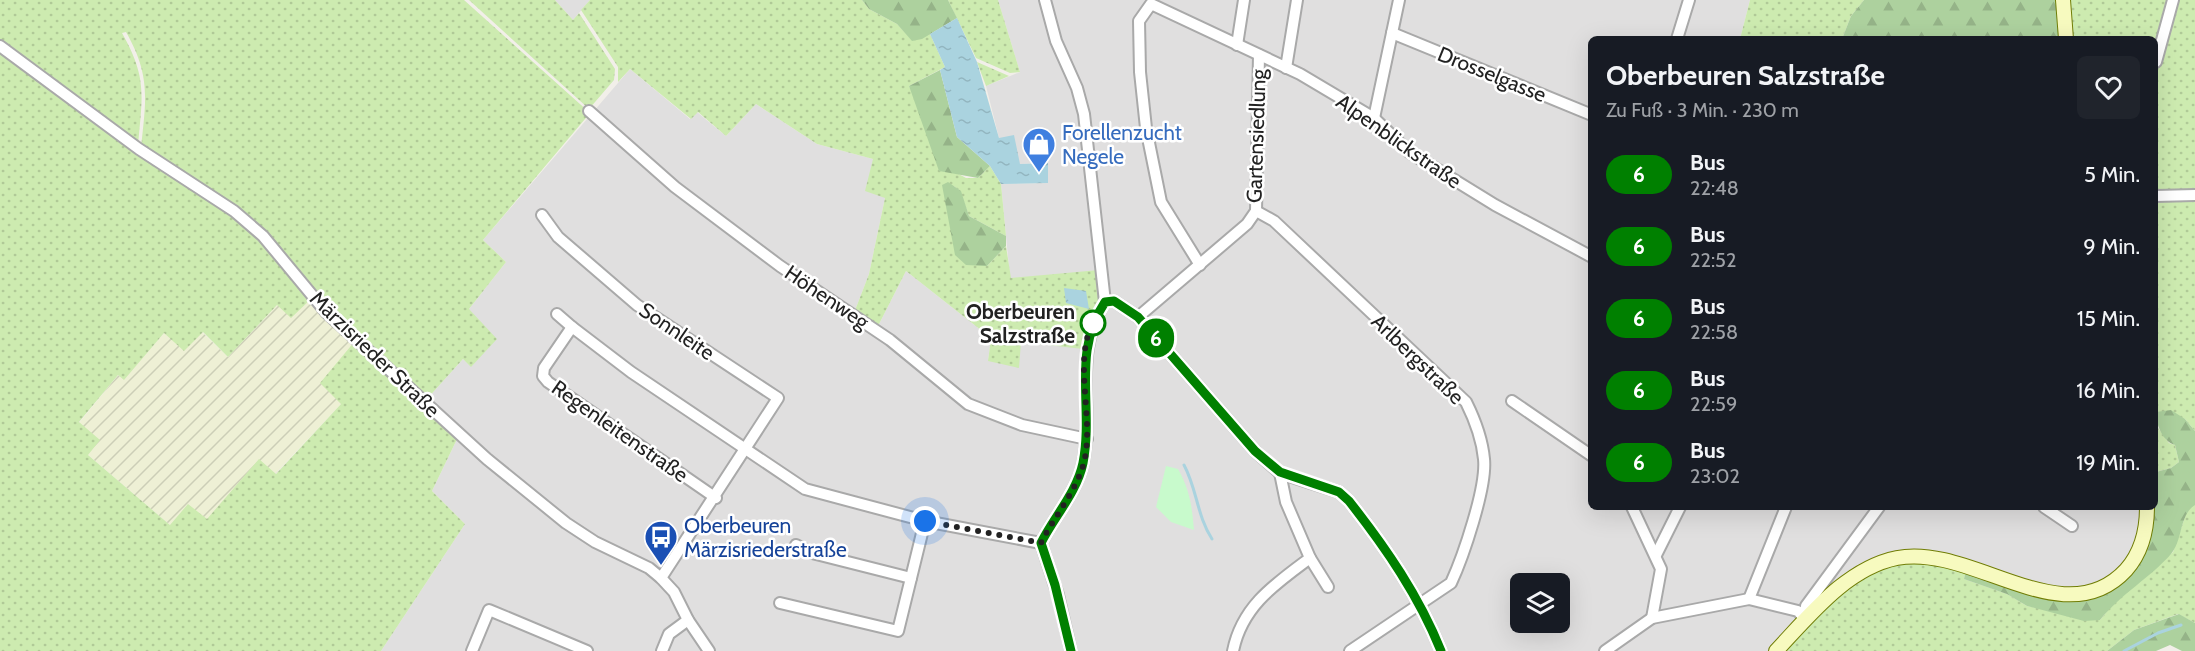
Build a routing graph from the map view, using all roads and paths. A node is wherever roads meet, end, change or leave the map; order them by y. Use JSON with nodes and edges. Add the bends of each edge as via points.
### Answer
{"nodes":[{"id":1,"x":1045,"y":0,"type":"edge"},
{"id":2,"x":1244,"y":0,"type":"edge"},
{"id":3,"x":1297,"y":0,"type":"edge"},
{"id":4,"x":1399,"y":0,"type":"edge"},
{"id":5,"x":1677,"y":0,"type":"edge"},
{"id":6,"x":2063,"y":0,"type":"edge"},
{"id":7,"x":2173,"y":0,"type":"edge"},
{"id":8,"x":1688,"y":2,"type":"edge"},
{"id":9,"x":1392,"y":33,"type":"junction"},
{"id":10,"x":1678,"y":36,"type":"edge"},
{"id":11,"x":2066,"y":36,"type":"edge"},
{"id":12,"x":1237,"y":45,"type":"junction"},
{"id":13,"x":0,"y":46,"type":"edge"},
{"id":14,"x":1259,"y":55,"type":"junction"},
{"id":15,"x":2158,"y":55,"type":"edge"},
{"id":16,"x":1286,"y":68,"type":"junction"},
{"id":17,"x":590,"y":111,"type":"dead end"},
{"id":18,"x":1588,"y":113,"type":"edge"},
{"id":19,"x":1374,"y":118,"type":"junction"},
{"id":20,"x":2195,"y":195,"type":"edge"},
{"id":21,"x":2158,"y":196,"type":"edge"},
{"id":22,"x":1256,"y":211,"type":"junction"},
{"id":23,"x":542,"y":215,"type":"dead end"},
{"id":24,"x":1588,"y":255,"type":"edge"},
{"id":25,"x":1200,"y":265,"type":"junction"},
{"id":26,"x":1105,"y":302,"type":"junction"},
{"id":27,"x":557,"y":314,"type":"dead end"},
{"id":28,"x":1138,"y":317,"type":"junction"},
{"id":29,"x":572,"y":327,"type":"junction"},
{"id":30,"x":1512,"y":401,"type":"dead end"},
{"id":31,"x":1087,"y":439,"type":"junction"},
{"id":32,"x":747,"y":448,"type":"junction"},
{"id":33,"x":1588,"y":453,"type":"edge"},
{"id":34,"x":1280,"y":472,"type":"junction"},
{"id":35,"x":716,"y":498,"type":"junction"},
{"id":36,"x":1634,"y":510,"type":"edge"},
{"id":37,"x":1678,"y":510,"type":"edge"},
{"id":38,"x":1785,"y":510,"type":"edge"},
{"id":39,"x":1877,"y":510,"type":"edge"},
{"id":40,"x":2048,"y":510,"type":"edge"},
{"id":41,"x":2147,"y":510,"type":"edge"},
{"id":42,"x":925,"y":521,"type":"junction"},
{"id":43,"x":2072,"y":526,"type":"dead end"},
{"id":44,"x":1041,"y":543,"type":"junction"},
{"id":45,"x":796,"y":545,"type":"dead end"},
{"id":46,"x":1656,"y":555,"type":"junction"},
{"id":47,"x":1310,"y":558,"type":"junction"},
{"id":48,"x":661,"y":578,"type":"junction"},
{"id":49,"x":910,"y":578,"type":"junction"},
{"id":50,"x":1328,"y":587,"type":"dead end"},
{"id":51,"x":1749,"y":599,"type":"junction"},
{"id":52,"x":780,"y":603,"type":"dead end"},
{"id":53,"x":1419,"y":604,"type":"junction"},
{"id":54,"x":1652,"y":618,"type":"junction"},
{"id":55,"x":688,"y":620,"type":"junction"},
{"id":56,"x":1805,"y":620,"type":"junction"},
{"id":57,"x":1612,"y":649,"type":"edge"},
{"id":58,"x":472,"y":651,"type":"edge"},
{"id":59,"x":587,"y":651,"type":"edge"},
{"id":60,"x":662,"y":651,"type":"edge"},
{"id":61,"x":708,"y":651,"type":"edge"},
{"id":62,"x":1071,"y":651,"type":"edge"},
{"id":63,"x":1233,"y":651,"type":"edge"},
{"id":64,"x":1350,"y":651,"type":"edge"},
{"id":65,"x":1441,"y":651,"type":"edge"},
{"id":66,"x":1776,"y":651,"type":"edge"}],
"edges":[{"from":1,"to":26,"type":"street","via":[[1084,114]]},
{"from":2,"to":12,"type":"street"},
{"from":3,"to":16,"type":"street"},
{"from":4,"to":9,"type":"street"},
{"from":5,"to":8,"type":"street"},
{"from":6,"to":11,"type":"main road"},
{"from":7,"to":15,"type":"street"},
{"from":8,"to":10,"type":"street"},
{"from":9,"to":18,"type":"street","name":"Drosselgasse"},
{"from":9,"to":19,"type":"street"},
{"from":12,"to":14,"type":"street","name":"Alpenblickstraße"},
{"from":12,"to":25,"type":"street","name":"Gartensiedlung","via":[[1151,4],[1139,21],[1146,128],[1161,202]]},
{"from":13,"to":48,"type":"street","name":"Märzisrieder Straße","via":[[139,149],[234,211],[263,236],[326,312],[487,459],[566,523]]},
{"from":14,"to":16,"type":"street","name":"Alpenblickstraße"},
{"from":14,"to":22,"type":"street","name":"Gartensiedlung"},
{"from":16,"to":19,"type":"street","name":"Alpenblickstraße"},
{"from":17,"to":31,"type":"street","name":"Höhenweg","via":[[675,187],[780,266],[890,340],[968,404],[1022,425]]},
{"from":19,"to":24,"type":"street","name":"Alpenblickstraße","via":[[1409,152],[1495,206]]},
{"from":20,"to":21,"type":"street"},
{"from":22,"to":25,"type":"street","name":"Gartensiedlung","via":[[1247,224]]},
{"from":22,"to":53,"type":"street","name":"Arlbergstraße","via":[[1274,221],[1458,394],[1479,429],[1484,479],[1459,566],[1451,583]]},
{"from":23,"to":32,"type":"street","name":"Sonnleite","via":[[558,237],[637,305],[778,398]]},
{"from":25,"to":28,"type":"street","name":"Gartensiedlung"},
{"from":26,"to":28,"type":"street","via":[[1114,301]]},
{"from":26,"to":31,"type":"street","via":[[1086,344]]},
{"from":27,"to":29,"type":"street"},
{"from":28,"to":34,"type":"street","via":[[1255,451]]},
{"from":29,"to":32,"type":"street","via":[[631,372]]},
{"from":29,"to":35,"type":"street","name":"Regenleitenstraße","via":[[544,368],[543,376],[548,382]]},
{"from":30,"to":33,"type":"street"},
{"from":31,"to":44,"type":"street","via":[[1083,465]]},
{"from":32,"to":35,"type":"street","name":"Sonnleite"},
{"from":32,"to":42,"type":"street","via":[[805,489]]},
{"from":34,"to":47,"type":"street","via":[[1286,502]]},
{"from":34,"to":53,"type":"street","via":[[1339,492],[1349,501],[1400,569]]},
{"from":35,"to":48,"type":"street","name":"Sonnleite"},
{"from":36,"to":46,"type":"street"},
{"from":37,"to":46,"type":"street"},
{"from":38,"to":51,"type":"street"},
{"from":39,"to":56,"type":"street","via":[[1806,606]]},
{"from":40,"to":43,"type":"street"},
{"from":41,"to":56,"type":"main road","via":[[2147,527],[2132,564],[2103,588],[2064,595],[2039,591],[1926,555],[1898,558],[1875,564],[1848,580]]},
{"from":42,"to":44,"type":"street"},
{"from":42,"to":49,"type":"street"},
{"from":44,"to":62,"type":"street"},
{"from":45,"to":49,"type":"street","via":[[812,553]]},
{"from":46,"to":54,"type":"street","via":[[1661,569]]},
{"from":47,"to":50,"type":"street"},
{"from":47,"to":63,"type":"street","via":[[1265,592],[1237,629]]},
{"from":48,"to":55,"type":"street","name":"Märzisrieder Straße","via":[[674,592]]},
{"from":49,"to":52,"type":"street","via":[[898,631]]},
{"from":51,"to":54,"type":"street"},
{"from":51,"to":56,"type":"street","via":[[1798,611]]},
{"from":53,"to":64,"type":"street","name":"Arlbergstraße"},
{"from":53,"to":65,"type":"street"},
{"from":54,"to":57,"type":"street"},
{"from":55,"to":60,"type":"street","via":[[669,634]]},
{"from":55,"to":61,"type":"street","name":"Märzisrieder Straße"},
{"from":56,"to":66,"type":"main road"},
{"from":58,"to":59,"type":"street","via":[[489,610]]}]}
